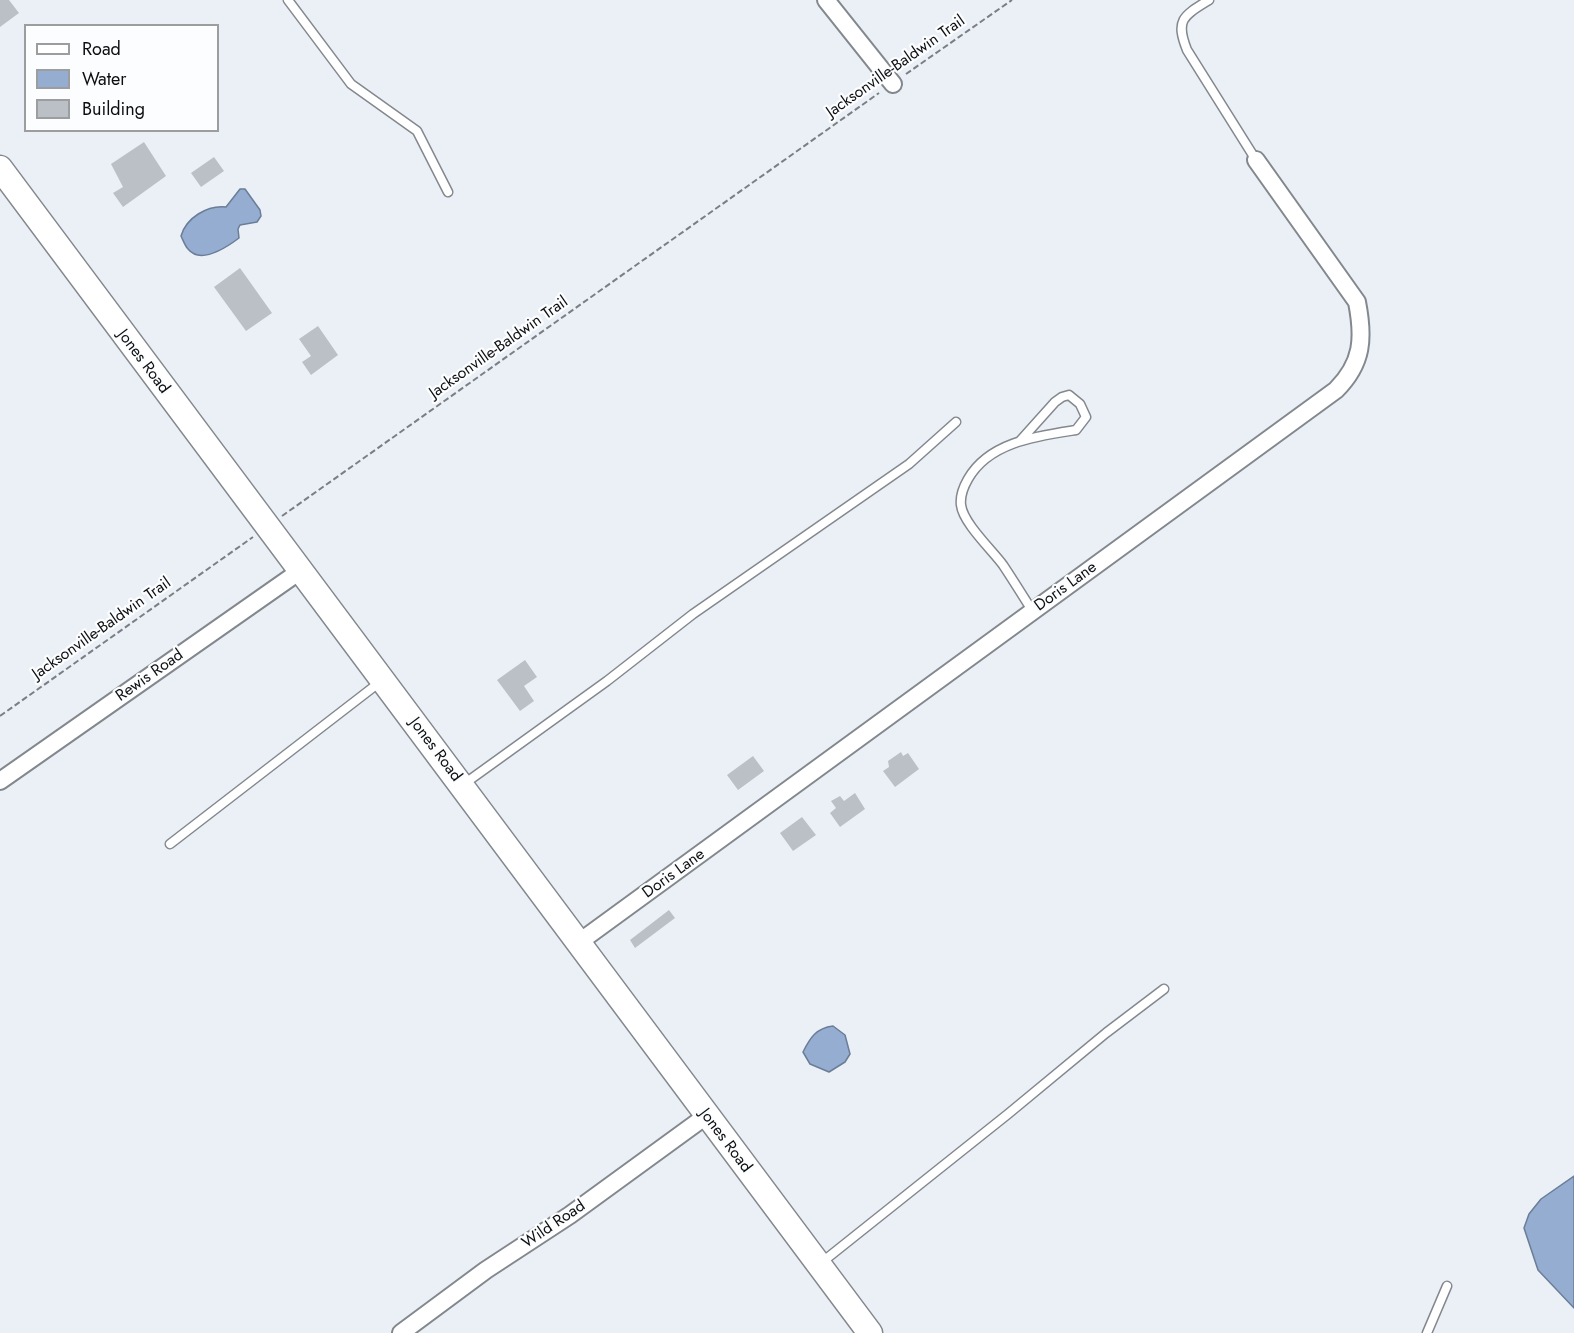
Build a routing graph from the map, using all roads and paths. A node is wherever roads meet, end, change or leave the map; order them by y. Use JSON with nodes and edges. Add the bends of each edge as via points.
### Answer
{"nodes":[{"id":1,"x":288,"y":0,"type":"edge"},
{"id":2,"x":826,"y":0,"type":"edge"},
{"id":3,"x":1012,"y":0,"type":"edge"},
{"id":4,"x":1209,"y":0,"type":"edge"},
{"id":5,"x":893,"y":84,"type":"junction"},
{"id":6,"x":1256,"y":160,"type":"joint"},
{"id":7,"x":0,"y":168,"type":"edge"},
{"id":8,"x":448,"y":192,"type":"dead end"},
{"id":9,"x":956,"y":422,"type":"dead end"},
{"id":10,"x":1020,"y":441,"type":"junction"},
{"id":11,"x":267,"y":527,"type":"junction"},
{"id":12,"x":300,"y":571,"type":"junction"},
{"id":13,"x":1033,"y":612,"type":"junction"},
{"id":14,"x":383,"y":680,"type":"junction"},
{"id":15,"x":0,"y":716,"type":"edge"},
{"id":16,"x":0,"y":781,"type":"edge"},
{"id":17,"x":461,"y":786,"type":"junction"},
{"id":18,"x":170,"y":844,"type":"dead end"},
{"id":19,"x":578,"y":944,"type":"junction"},
{"id":20,"x":1164,"y":989,"type":"dead end"},
{"id":21,"x":706,"y":1116,"type":"junction"},
{"id":22,"x":819,"y":1265,"type":"junction"},
{"id":23,"x":1447,"y":1286,"type":"dead end"},
{"id":24,"x":400,"y":1333,"type":"edge"},
{"id":25,"x":870,"y":1333,"type":"edge"},
{"id":26,"x":1427,"y":1333,"type":"edge"}],
"edges":[{"from":1,"to":8,"type":"lane","via":[[351,84],[417,130]]},
{"from":2,"to":5,"type":"street"},
{"from":3,"to":5,"type":"path","name":"Jacksonville-Baldwin Trail"},
{"from":4,"to":6,"type":"lane","via":[[1190,11],[1180,33]]},
{"from":5,"to":11,"type":"path","name":"Jacksonville-Baldwin Trail"},
{"from":6,"to":13,"type":"street","name":"Doris Lane","via":[[1357,302],[1362,325],[1355,366],[1336,390]]},
{"from":7,"to":11,"type":"street","name":"Jones Road"},
{"from":9,"to":17,"type":"lane","via":[[909,464],[693,614]]},
{"from":10,"to":10,"type":"lane","via":[[1076,430],[1086,417],[1080,404],[1069,395],[1062,397]]},
{"from":10,"to":13,"type":"lane","via":[[988,455],[975,466],[964,485],[961,506],[966,519]]},
{"from":11,"to":12,"type":"street","name":"Jones Road"},
{"from":11,"to":15,"type":"path","name":"Jacksonville-Baldwin Trail"},
{"from":12,"to":14,"type":"street","name":"Jones Road"},
{"from":12,"to":16,"type":"street","name":"Rewis Road"},
{"from":13,"to":19,"type":"street","name":"Doris Lane"},
{"from":14,"to":17,"type":"street","name":"Jones Road"},
{"from":14,"to":18,"type":"lane"},
{"from":17,"to":19,"type":"street","name":"Jones Road"},
{"from":19,"to":21,"type":"street","name":"Jones Road"},
{"from":20,"to":22,"type":"lane"},
{"from":21,"to":22,"type":"street","name":"Jones Road"},
{"from":21,"to":24,"type":"street","name":"Wild Road"},
{"from":22,"to":25,"type":"street","name":"Jones Road"},
{"from":23,"to":26,"type":"lane"}]}
